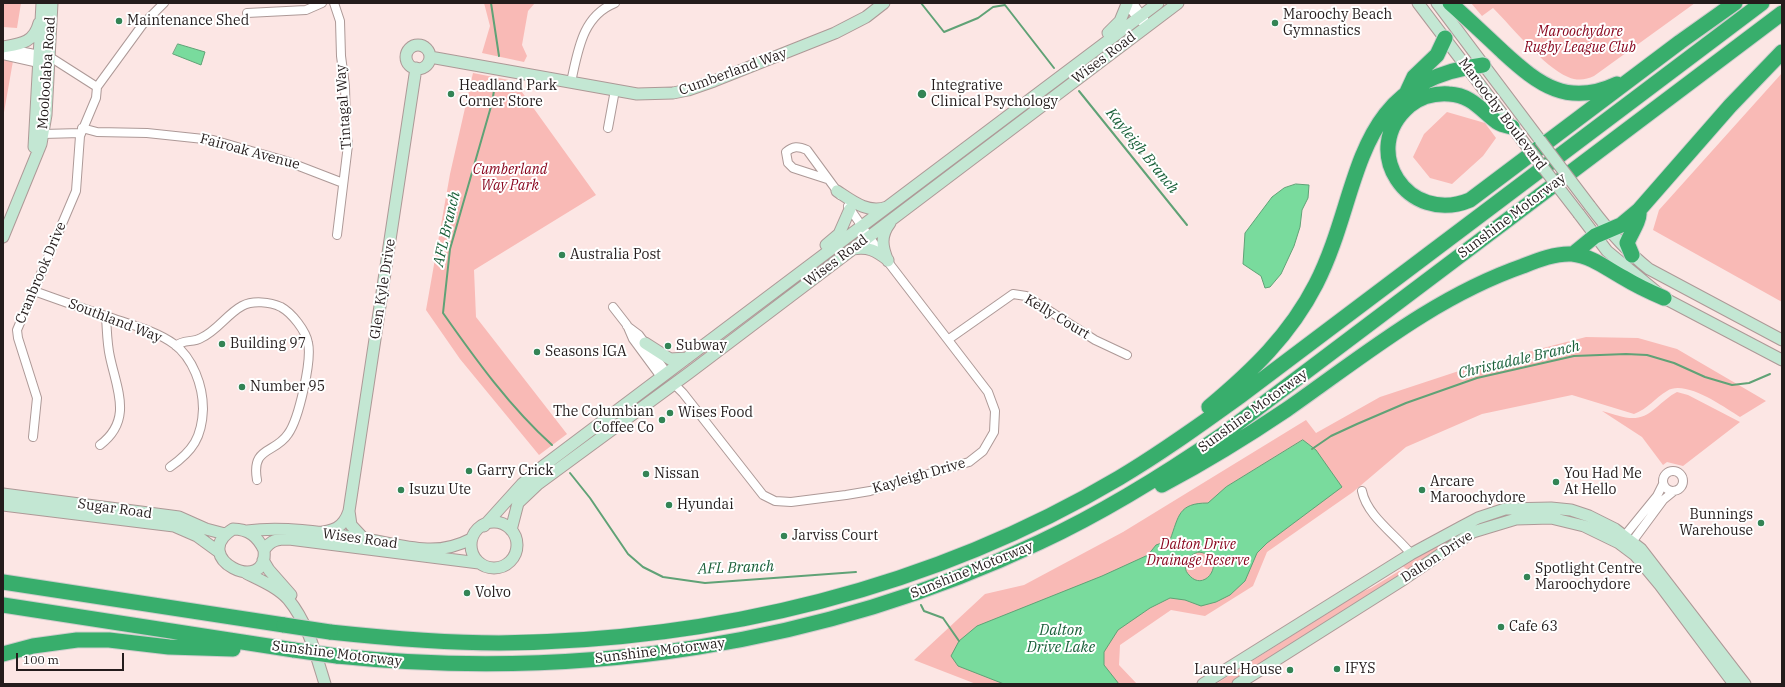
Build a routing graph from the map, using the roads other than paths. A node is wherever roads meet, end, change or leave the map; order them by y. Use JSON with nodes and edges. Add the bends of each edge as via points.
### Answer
{"nodes":[{"id":1,"x":52,"y":3,"type":"edge"},
{"id":2,"x":164,"y":3,"type":"edge"},
{"id":3,"x":322,"y":3,"type":"edge"},
{"id":4,"x":334,"y":3,"type":"edge"},
{"id":5,"x":615,"y":3,"type":"edge"},
{"id":6,"x":884,"y":3,"type":"edge"},
{"id":7,"x":1129,"y":3,"type":"edge"},
{"id":8,"x":1158,"y":3,"type":"edge"},
{"id":9,"x":1178,"y":3,"type":"edge"},
{"id":10,"x":1418,"y":3,"type":"edge"},
{"id":11,"x":1437,"y":3,"type":"edge"},
{"id":12,"x":1450,"y":3,"type":"edge"},
{"id":13,"x":1735,"y":3,"type":"edge"},
{"id":14,"x":1762,"y":3,"type":"edge"},
{"id":15,"x":42,"y":6,"type":"edge"},
{"id":16,"x":246,"y":13,"type":"dead end"},
{"id":17,"x":1782,"y":13,"type":"edge"},
{"id":18,"x":1140,"y":16,"type":"junction"},
{"id":19,"x":1147,"y":26,"type":"junction"},
{"id":20,"x":1445,"y":38,"type":"junction"},
{"id":21,"x":3,"y":47,"type":"edge"},
{"id":22,"x":1782,"y":52,"type":"edge"},
{"id":23,"x":3,"y":54,"type":"edge"},
{"id":24,"x":430,"y":57,"type":"junction"},
{"id":25,"x":48,"y":61,"type":"junction"},
{"id":26,"x":1076,"y":64,"type":"junction"},
{"id":27,"x":1483,"y":65,"type":"junction"},
{"id":28,"x":1467,"y":67,"type":"junction"},
{"id":29,"x":416,"y":68,"type":"junction"},
{"id":30,"x":1639,"y":74,"type":"junction"},
{"id":31,"x":571,"y":82,"type":"junction"},
{"id":32,"x":97,"y":87,"type":"junction"},
{"id":33,"x":615,"y":90,"type":"junction"},
{"id":34,"x":1407,"y":93,"type":"junction"},
{"id":35,"x":1512,"y":127,"type":"junction"},
{"id":36,"x":608,"y":128,"type":"dead end"},
{"id":37,"x":81,"y":131,"type":"junction"},
{"id":38,"x":43,"y":134,"type":"junction"},
{"id":39,"x":32,"y":166,"type":"junction"},
{"id":40,"x":827,"y":179,"type":"junction"},
{"id":41,"x":344,"y":182,"type":"junction"},
{"id":42,"x":837,"y":191,"type":"junction"},
{"id":43,"x":889,"y":206,"type":"junction"},
{"id":44,"x":850,"y":209,"type":"junction"},
{"id":45,"x":1639,"y":210,"type":"junction"},
{"id":46,"x":895,"y":216,"type":"junction"},
{"id":47,"x":862,"y":227,"type":"junction"},
{"id":48,"x":1602,"y":233,"type":"junction"},
{"id":49,"x":337,"y":235,"type":"dead end"},
{"id":50,"x":869,"y":236,"type":"junction"},
{"id":51,"x":3,"y":237,"type":"edge"},
{"id":52,"x":851,"y":250,"type":"junction"},
{"id":53,"x":1573,"y":254,"type":"junction"},
{"id":54,"x":1632,"y":256,"type":"junction"},
{"id":55,"x":888,"y":261,"type":"junction"},
{"id":56,"x":798,"y":275,"type":"junction"},
{"id":57,"x":34,"y":291,"type":"junction"},
{"id":58,"x":1664,"y":298,"type":"junction"},
{"id":59,"x":613,"y":307,"type":"dead end"},
{"id":60,"x":106,"y":317,"type":"junction"},
{"id":61,"x":627,"y":325,"type":"junction"},
{"id":62,"x":949,"y":339,"type":"junction"},
{"id":63,"x":1782,"y":340,"type":"edge"},
{"id":64,"x":645,"y":343,"type":"junction"},
{"id":65,"x":176,"y":346,"type":"junction"},
{"id":66,"x":1127,"y":355,"type":"dead end"},
{"id":67,"x":687,"y":358,"type":"junction"},
{"id":68,"x":1782,"y":360,"type":"edge"},
{"id":69,"x":664,"y":375,"type":"junction"},
{"id":70,"x":674,"y":384,"type":"junction"},
{"id":71,"x":33,"y":437,"type":"dead end"},
{"id":72,"x":1181,"y":439,"type":"junction"},
{"id":73,"x":100,"y":445,"type":"dead end"},
{"id":74,"x":170,"y":467,"type":"dead end"},
{"id":75,"x":257,"y":480,"type":"dead end"},
{"id":76,"x":1663,"y":484,"type":"junction"},
{"id":77,"x":1362,"y":491,"type":"dead end"},
{"id":78,"x":1674,"y":491,"type":"junction"},
{"id":79,"x":3,"y":494,"type":"edge"},
{"id":80,"x":3,"y":504,"type":"edge"},
{"id":81,"x":349,"y":511,"type":"junction"},
{"id":82,"x":1096,"y":514,"type":"junction"},
{"id":83,"x":1491,"y":525,"type":"junction"},
{"id":84,"x":484,"y":526,"type":"junction"},
{"id":85,"x":1460,"y":527,"type":"junction"},
{"id":86,"x":512,"y":530,"type":"junction"},
{"id":87,"x":247,"y":531,"type":"junction"},
{"id":88,"x":315,"y":533,"type":"junction"},
{"id":89,"x":225,"y":534,"type":"junction"},
{"id":90,"x":364,"y":539,"type":"junction"},
{"id":91,"x":471,"y":539,"type":"junction"},
{"id":92,"x":1624,"y":539,"type":"junction"},
{"id":93,"x":219,"y":552,"type":"junction"},
{"id":94,"x":1411,"y":554,"type":"junction"},
{"id":95,"x":264,"y":555,"type":"junction"},
{"id":96,"x":479,"y":563,"type":"junction"},
{"id":97,"x":246,"y":573,"type":"junction"},
{"id":98,"x":1404,"y":578,"type":"junction"},
{"id":99,"x":3,"y":582,"type":"edge"},
{"id":100,"x":1357,"y":587,"type":"junction"},
{"id":101,"x":3,"y":605,"type":"edge"},
{"id":102,"x":310,"y":639,"type":"junction"},
{"id":103,"x":261,"y":645,"type":"junction"},
{"id":104,"x":3,"y":654,"type":"edge"},
{"id":105,"x":325,"y":684,"type":"edge"},
{"id":106,"x":1203,"y":684,"type":"edge"},
{"id":107,"x":1238,"y":684,"type":"edge"},
{"id":108,"x":1734,"y":684,"type":"edge"},
{"id":109,"x":1745,"y":684,"type":"edge"}],
"edges":[{"from":1,"to":25,"type":"main road","name":"Mooloolaba Road"},
{"from":2,"to":32,"type":"street","via":[[143,24]]},
{"from":3,"to":16,"type":"street","via":[[306,10]]},
{"from":4,"to":41,"type":"street","name":"Tintagal Way","via":[[340,21],[345,86],[348,145]]},
{"from":5,"to":31,"type":"street","via":[[598,13],[588,24],[579,47]]},
{"from":6,"to":33,"type":"main road","name":"Cumberland Way","via":[[866,17],[835,33],[688,90],[650,95]]},
{"from":7,"to":18,"type":"street"},
{"from":7,"to":26,"type":"main road","via":[[1114,28]]},
{"from":8,"to":18,"type":"main road","name":"Wises Road"},
{"from":9,"to":19,"type":"main road","name":"Wises Road"},
{"from":10,"to":20,"type":"main road","name":"Maroochy Boulevard"},
{"from":11,"to":27,"type":"main road","name":"Maroochy Boulevard"},
{"from":12,"to":30,"type":"highway","via":[[1530,76],[1552,88],[1578,93],[1594,92],[1612,87]]},
{"from":13,"to":30,"type":"highway"},
{"from":14,"to":72,"type":"highway","name":"Sunshine Motorway"},
{"from":15,"to":21,"type":"main road","via":[[38,29],[29,40]]},
{"from":15,"to":25,"type":"main road","name":"Mooloolaba Road"},
{"from":17,"to":82,"type":"highway","name":"Sunshine Motorway","via":[[1222,435]]},
{"from":18,"to":19,"type":"street"},
{"from":18,"to":26,"type":"main road","name":"Wises Road"},
{"from":19,"to":46,"type":"main road","name":"Wises Road"},
{"from":20,"to":28,"type":"main road","name":"Maroochy Boulevard"},
{"from":20,"to":34,"type":"highway","via":[[1437,55],[1414,77]]},
{"from":21,"to":25,"type":"street"},
{"from":22,"to":45,"type":"highway","via":[[1730,106]]},
{"from":23,"to":25,"type":"street"},
{"from":24,"to":29,"type":"main road","via":[[425,66]]},
{"from":24,"to":29,"type":"main road","via":[[424,46],[411,47],[406,58],[410,66]]},
{"from":24,"to":31,"type":"main road","name":"Cumberland Way"},
{"from":25,"to":32,"type":"street"},
{"from":25,"to":38,"type":"main road","name":"Mooloolaba Road"},
{"from":25,"to":39,"type":"main road","name":"Mooloolaba Road"},
{"from":26,"to":43,"type":"main road","name":"Wises Road"},
{"from":27,"to":28,"type":"highway"},
{"from":27,"to":48,"type":"main road","name":"Maroochy Boulevard","bridge":true,"via":[[1590,206]]},
{"from":28,"to":34,"type":"highway","via":[[1432,77]]},
{"from":28,"to":35,"type":"main road","name":"Maroochy Boulevard"},
{"from":29,"to":81,"type":"main road","name":"Glen Kyle Drive"},
{"from":30,"to":35,"type":"highway","via":[[1482,192],[1464,202],[1442,206],[1421,201],[1404,188],[1392,170],[1388,148],[1393,126],[1407,108],[1428,96],[1449,94],[1465,98],[1480,106],[1498,123]]},
{"from":31,"to":33,"type":"main road","name":"Cumberland Way"},
{"from":32,"to":37,"type":"street","via":[[96,98]]},
{"from":33,"to":36,"type":"street"},
{"from":34,"to":72,"type":"highway","via":[[1387,112],[1361,155],[1325,264],[1299,314],[1262,359],[1192,422]]},
{"from":35,"to":48,"type":"main road","name":"Maroochy Boulevard","bridge":true,"via":[[1578,214]]},
{"from":37,"to":38,"type":"street","name":"Fairoak Avenue"},
{"from":37,"to":41,"type":"street","name":"Fairoak Avenue","via":[[147,133],[213,140],[286,161]]},
{"from":37,"to":57,"type":"street","name":"Cranbrook Drive","via":[[76,191]]},
{"from":38,"to":39,"type":"main road","name":"Mooloolaba Road","via":[[40,150]]},
{"from":39,"to":51,"type":"main road","name":"Mooloolaba Road"},
{"from":40,"to":40,"type":"street","name":"Kayleigh Drive","via":[[793,168],[788,163],[786,152],[799,146],[807,150]]},
{"from":40,"to":42,"type":"street","name":"Kayleigh Drive"},
{"from":41,"to":49,"type":"street","name":"Tintagal Way"},
{"from":42,"to":43,"type":"main road","via":[[871,210]]},
{"from":42,"to":44,"type":"street","name":"Kayleigh Drive"},
{"from":43,"to":47,"type":"main road","name":"Wises Road"},
{"from":44,"to":47,"type":"street","name":"Kayleigh Drive"},
{"from":44,"to":56,"type":"main road","via":[[839,234],[816,252]]},
{"from":45,"to":48,"type":"highway","via":[[1622,225]]},
{"from":45,"to":54,"type":"highway","via":[[1640,217],[1627,243]]},
{"from":46,"to":50,"type":"main road","name":"Wises Road"},
{"from":46,"to":55,"type":"main road","via":[[882,237]]},
{"from":47,"to":50,"type":"street","name":"Kayleigh Drive"},
{"from":47,"to":56,"type":"main road","name":"Wises Road"},
{"from":48,"to":53,"type":"highway","via":[[1579,247]]},
{"from":48,"to":54,"type":"main road","name":"Maroochy Boulevard"},
{"from":48,"to":58,"type":"main road","name":"Maroochy Boulevard","via":[[1616,259]]},
{"from":50,"to":52,"type":"main road","name":"Wises Road"},
{"from":50,"to":55,"type":"street","name":"Kayleigh Drive"},
{"from":52,"to":55,"type":"main road","via":[[863,247],[872,249]]},
{"from":52,"to":70,"type":"main road","name":"Wises Road"},
{"from":53,"to":58,"type":"highway","via":[[1591,259],[1648,292]]},
{"from":53,"to":82,"type":"highway","via":[[1521,266],[1445,301],[1214,457],[1115,510]]},
{"from":54,"to":63,"type":"main road","name":"Maroochy Boulevard","via":[[1649,269]]},
{"from":55,"to":62,"type":"street","name":"Kayleigh Drive"},
{"from":56,"to":67,"type":"main road","name":"Wises Road"},
{"from":57,"to":60,"type":"street","name":"Southland Way"},
{"from":57,"to":71,"type":"street","name":"Cranbrook Drive","via":[[17,333],[37,398]]},
{"from":58,"to":68,"type":"main road","name":"Maroochy Boulevard"},
{"from":59,"to":61,"type":"street"},
{"from":60,"to":65,"type":"street","name":"Southland Way","via":[[148,331]]},
{"from":60,"to":73,"type":"street","via":[[109,356],[121,402],[114,432]]},
{"from":61,"to":64,"type":"street","via":[[639,334]]},
{"from":61,"to":69,"type":"street","via":[[633,339]]},
{"from":62,"to":66,"type":"street","name":"Kelly Court","via":[[1013,294],[1026,296],[1095,340]]},
{"from":62,"to":70,"type":"street","name":"Kayleigh Drive","via":[[988,392],[995,411],[994,432],[983,450],[969,462],[846,496],[791,502],[775,501],[763,495]]},
{"from":64,"to":67,"type":"main road","via":[[670,359]]},
{"from":64,"to":69,"type":"street"},
{"from":65,"to":74,"type":"street","name":"Southland Way","via":[[197,375],[203,403],[198,438],[183,458]]},
{"from":65,"to":75,"type":"street","via":[[182,341],[202,338],[239,308],[254,303],[282,308],[303,331],[309,345],[309,358],[293,425],[285,438],[261,455],[255,470]]},
{"from":67,"to":69,"type":"main road","name":"Wises Road"},
{"from":69,"to":70,"type":"main road","name":"Kayleigh Drive"},
{"from":69,"to":84,"type":"main road","name":"Wises Road","via":[[532,475]]},
{"from":70,"to":86,"type":"main road","name":"Wises Road","via":[[530,490],[518,503]]},
{"from":72,"to":99,"type":"highway","name":"Sunshine Motorway","bridge":true,"via":[[1081,499],[990,543],[926,568],[856,592],[771,613],[684,630],[569,640],[455,642],[330,632]]},
{"from":76,"to":78,"type":"street","via":[[1668,490]]},
{"from":76,"to":78,"type":"street","via":[[1663,478],[1667,473],[1679,473],[1682,484]]},
{"from":76,"to":92,"type":"street","via":[[1657,496]]},
{"from":77,"to":94,"type":"street","via":[[1364,498],[1386,528]]},
{"from":78,"to":92,"type":"street"},
{"from":79,"to":89,"type":"main road","name":"Sugar Road","via":[[179,517],[206,530]]},
{"from":80,"to":93,"type":"main road","name":"Sugar Road","via":[[174,526],[197,536]]},
{"from":81,"to":88,"type":"main road","via":[[339,528]]},
{"from":81,"to":90,"type":"main road","via":[[351,525]]},
{"from":82,"to":103,"type":"highway","name":"Sunshine Motorway","bridge":true,"via":[[1041,542],[945,583],[838,617],[755,638],[651,655],[543,663],[428,663],[337,656]]},
{"from":83,"to":85,"type":"main road","via":[[1485,522],[1455,535],[1455,531]]},
{"from":83,"to":92,"type":"main road","name":"Dalton Drive","via":[[1516,519],[1551,518]]},
{"from":83,"to":98,"type":"main road","name":"Dalton Drive","via":[[1465,537]]},
{"from":84,"to":86,"type":"main road","via":[[497,523]]},
{"from":84,"to":91,"type":"main road"},
{"from":85,"to":92,"type":"main road","name":"Dalton Drive","via":[[1505,509],[1551,508],[1571,510]]},
{"from":85,"to":94,"type":"main road","name":"Dalton Drive"},
{"from":86,"to":96,"type":"main road","via":[[517,542],[514,557],[495,567]]},
{"from":87,"to":88,"type":"main road","name":"Wises Road","via":[[268,528]]},
{"from":87,"to":89,"type":"main road","via":[[233,529]]},
{"from":87,"to":95,"type":"main road","via":[[258,540]]},
{"from":88,"to":90,"type":"main road","name":"Wises Road"},
{"from":89,"to":93,"type":"main road","via":[[220,542]]},
{"from":90,"to":91,"type":"main road","name":"Wises Road","via":[[425,550],[438,550]]},
{"from":91,"to":96,"type":"main road","via":[[472,554]]},
{"from":92,"to":108,"type":"main road","name":"Dalton Drive"},
{"from":92,"to":109,"type":"main road","via":[[1641,549]]},
{"from":93,"to":97,"type":"main road","via":[[230,567]]},
{"from":94,"to":100,"type":"main road","name":"Dalton Drive"},
{"from":95,"to":96,"type":"main road","name":"Wises Road","via":[[269,544],[276,539],[289,539]]},
{"from":95,"to":97,"type":"main road","via":[[259,568]]},
{"from":95,"to":102,"type":"main road","via":[[269,570],[302,612]]},
{"from":97,"to":102,"type":"main road","via":[[274,587],[287,599]]},
{"from":98,"to":100,"type":"main road","via":[[1407,573],[1405,568],[1400,566],[1372,584]]},
{"from":98,"to":107,"type":"main road","name":"Dalton Drive"},
{"from":100,"to":106,"type":"main road","name":"Dalton Drive"},
{"from":101,"to":103,"type":"highway","name":"Sunshine Motorway"},
{"from":102,"to":105,"type":"main road"},
{"from":103,"to":104,"type":"highway","via":[[244,650],[76,640],[32,646]]}]}
